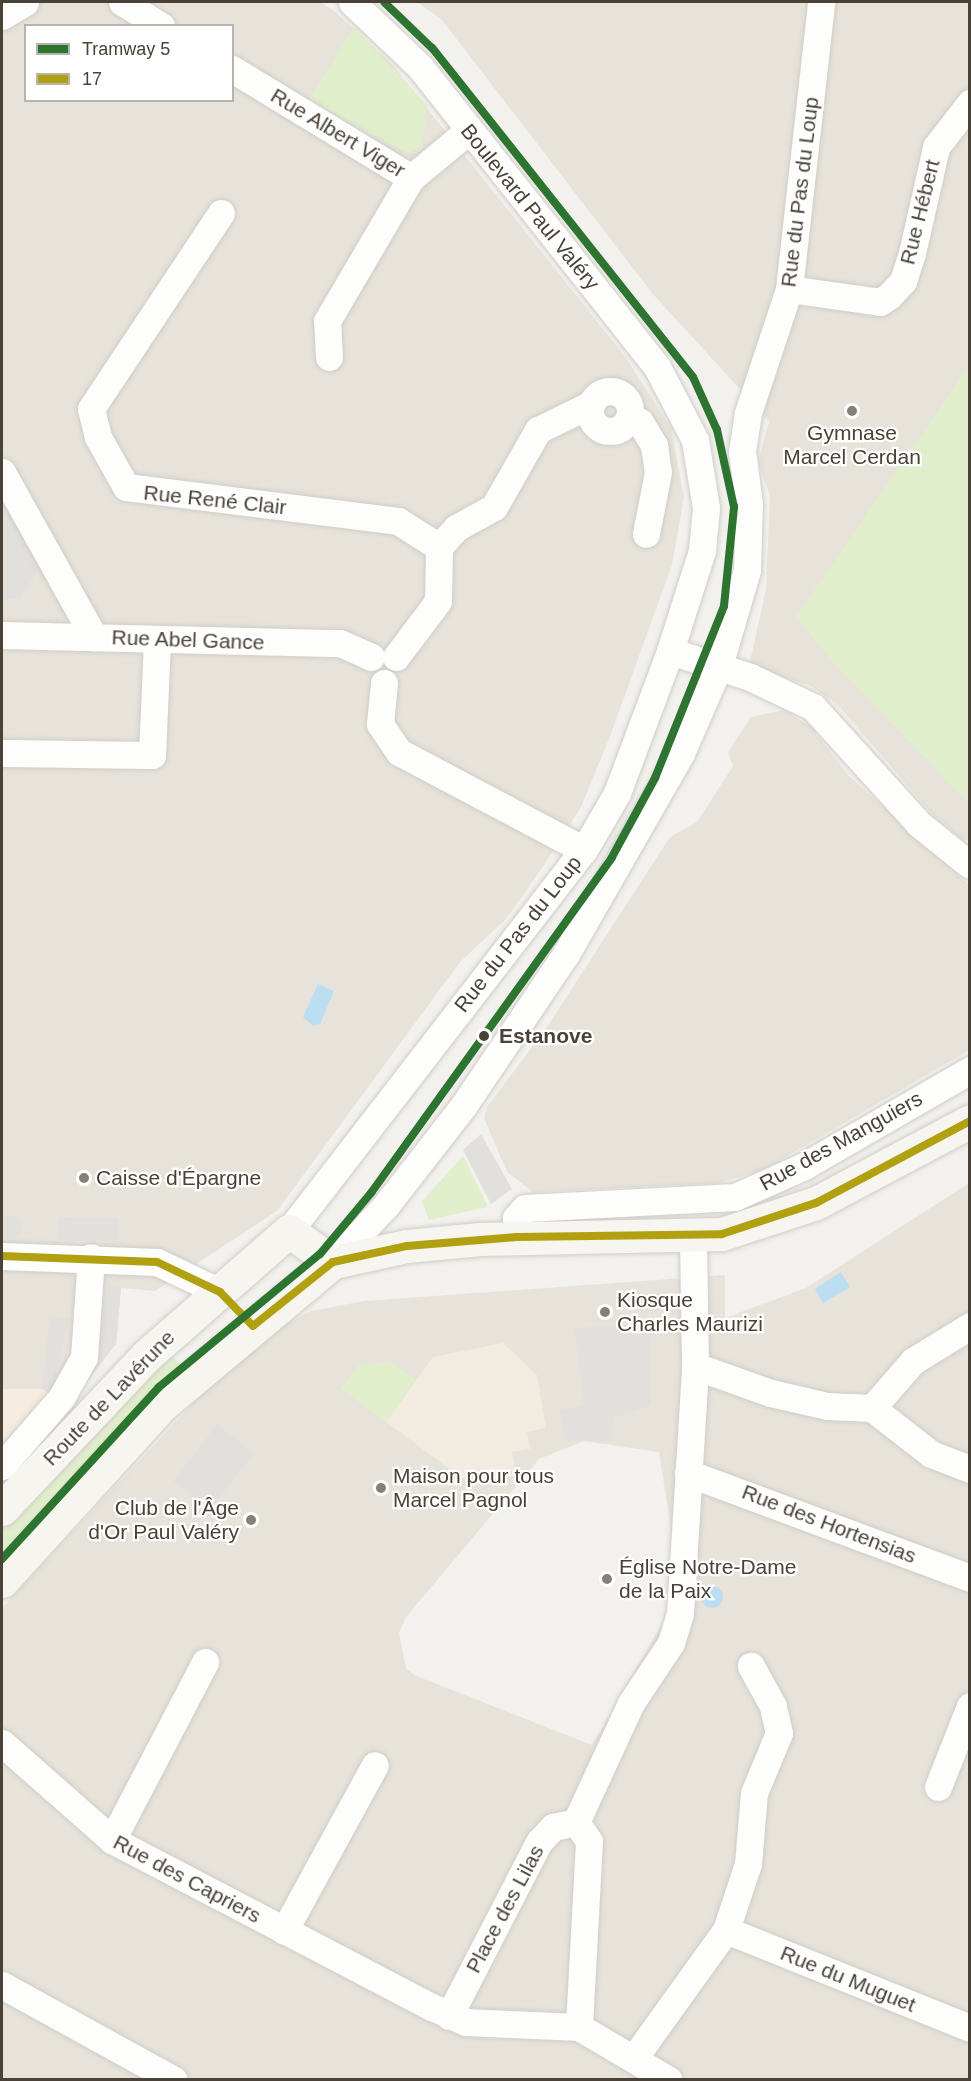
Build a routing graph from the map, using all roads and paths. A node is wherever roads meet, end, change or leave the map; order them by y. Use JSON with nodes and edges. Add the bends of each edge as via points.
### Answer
{"nodes":[{"id":1,"x":25,"y":2,"type":"edge"},
{"id":2,"x":122,"y":2,"type":"edge"},
{"id":3,"x":352,"y":2,"type":"edge"},
{"id":4,"x":820,"y":2,"type":"edge"},
{"id":5,"x":2,"y":16,"type":"edge"},
{"id":6,"x":158,"y":24,"type":"edge"},
{"id":7,"x":234,"y":70,"type":"edge"},
{"id":8,"x":969,"y":103,"type":"edge"},
{"id":9,"x":469,"y":130,"type":"junction"},
{"id":10,"x":411,"y":178,"type":"junction"},
{"id":11,"x":221,"y":213,"type":"dead end"},
{"id":12,"x":789,"y":289,"type":"junction"},
{"id":13,"x":329,"y":357,"type":"dead end"},
{"id":14,"x":690,"y":427,"type":"joint"},
{"id":15,"x":2,"y":472,"type":"edge"},
{"id":16,"x":646,"y":534,"type":"dead end"},
{"id":17,"x":438,"y":547,"type":"junction"},
{"id":18,"x":2,"y":635,"type":"edge"},
{"id":19,"x":94,"y":638,"type":"junction"},
{"id":20,"x":157,"y":642,"type":"junction"},
{"id":21,"x":670,"y":651,"type":"junction"},
{"id":22,"x":384,"y":657,"type":"junction"},
{"id":23,"x":719,"y":666,"type":"junction"},
{"id":24,"x":2,"y":753,"type":"edge"},
{"id":25,"x":584,"y":850,"type":"junction"},
{"id":26,"x":969,"y":865,"type":"edge"},
{"id":27,"x":969,"y":1070,"type":"edge"},
{"id":28,"x":969,"y":1121,"type":"edge"},
{"id":29,"x":517,"y":1228,"type":"junction"},
{"id":30,"x":289,"y":1232,"type":"junction"},
{"id":31,"x":693,"y":1238,"type":"junction"},
{"id":32,"x":2,"y":1256,"type":"edge"},
{"id":33,"x":91,"y":1257,"type":"junction"},
{"id":34,"x":333,"y":1262,"type":"junction"},
{"id":35,"x":220,"y":1292,"type":"junction"},
{"id":36,"x":253,"y":1326,"type":"junction"},
{"id":37,"x":969,"y":1326,"type":"edge"},
{"id":38,"x":695,"y":1366,"type":"junction"},
{"id":39,"x":872,"y":1408,"type":"junction"},
{"id":40,"x":2,"y":1466,"type":"edge"},
{"id":41,"x":969,"y":1469,"type":"edge"},
{"id":42,"x":688,"y":1473,"type":"junction"},
{"id":43,"x":2,"y":1509,"type":"edge"},
{"id":44,"x":969,"y":1578,"type":"edge"},
{"id":45,"x":2,"y":1581,"type":"edge"},
{"id":46,"x":205,"y":1662,"type":"dead end"},
{"id":47,"x":751,"y":1666,"type":"dead end"},
{"id":48,"x":969,"y":1706,"type":"edge"},
{"id":49,"x":2,"y":1743,"type":"edge"},
{"id":50,"x":375,"y":1765,"type":"dead end"},
{"id":51,"x":938,"y":1787,"type":"dead end"},
{"id":52,"x":576,"y":1822,"type":"junction"},
{"id":53,"x":112,"y":1840,"type":"junction"},
{"id":54,"x":726,"y":1930,"type":"junction"},
{"id":55,"x":284,"y":1931,"type":"junction"},
{"id":56,"x":2,"y":1986,"type":"edge"},
{"id":57,"x":449,"y":2016,"type":"junction"},
{"id":58,"x":579,"y":2027,"type":"junction"},
{"id":59,"x":969,"y":2028,"type":"edge"},
{"id":60,"x":634,"y":2058,"type":"junction"},
{"id":61,"x":174,"y":2079,"type":"edge"},
{"id":62,"x":669,"y":2079,"type":"edge"}],
"edges":[{"from":1,"to":5,"type":"street"},
{"from":2,"to":6,"type":"street"},
{"from":3,"to":9,"type":"street","name":"Boulevard Paul Valéry","via":[[420,67]]},
{"from":4,"to":12,"type":"street","name":"Rue du Pas du Loup"},
{"from":7,"to":10,"type":"street","name":"Rue Albert Viger"},
{"from":8,"to":12,"type":"street","name":"Rue Hébert","via":[[936,147],[912,254],[903,281],[890,296],[880,302]]},
{"from":9,"to":10,"type":"street","name":"Rue Albert Viger"},
{"from":9,"to":14,"type":"street","name":"Boulevard Paul Valéry","via":[[657,368]]},
{"from":10,"to":13,"type":"street","via":[[327,321]]},
{"from":11,"to":17,"type":"street","name":"Rue René Clair","via":[[91,409],[98,437],[126,487],[398,521]]},
{"from":12,"to":23,"type":"street","name":"Rue du Pas du Loup","via":[[748,413],[742,450],[749,504],[747,570]]},
{"from":14,"to":21,"type":"street","name":"Rue du Pas du Loup","via":[[705,482],[702,551]]},
{"from":15,"to":19,"type":"street"},
{"from":16,"to":17,"type":"street","via":[[658,472],[654,444],[640,422],[629,417],[629,404],[620,393],[606,391],[591,404],[538,430],[494,507],[456,528]]},
{"from":17,"to":22,"type":"street","via":[[438,601]]},
{"from":18,"to":19,"type":"street","name":"Rue Abel Gance"},
{"from":19,"to":20,"type":"street","name":"Rue Abel Gance"},
{"from":20,"to":22,"type":"street","name":"Rue Abel Gance","via":[[340,643]]},
{"from":20,"to":24,"type":"street","via":[[152,755]]},
{"from":21,"to":23,"type":"street"},
{"from":21,"to":25,"type":"street","name":"Rue du Pas du Loup","via":[[616,793]]},
{"from":22,"to":25,"type":"street","via":[[396,677],[384,683],[380,724],[399,752]]},
{"from":23,"to":26,"type":"street","via":[[813,707],[911,816]]},
{"from":23,"to":34,"type":"street","name":"Rue du Pas du Loup","via":[[681,753],[560,963],[464,1105],[387,1204]]},
{"from":25,"to":30,"type":"street","name":"Rue du Pas du Loup"},
{"from":27,"to":29,"type":"street","name":"Rue des Manguiers","via":[[804,1166],[735,1197],[536,1206]]},
{"from":28,"to":31,"type":"street","name":"Route de Lavérune","via":[[816,1203]]},
{"from":29,"to":31,"type":"street","name":"Route de Lavérune"},
{"from":29,"to":34,"type":"street","name":"Route de Lavérune"},
{"from":30,"to":34,"type":"street"},
{"from":30,"to":35,"type":"street","name":"Route de Lavérune"},
{"from":31,"to":38,"type":"street"},
{"from":32,"to":33,"type":"street"},
{"from":33,"to":35,"type":"street","via":[[157,1262]]},
{"from":33,"to":40,"type":"street","via":[[84,1357],[41,1422]]},
{"from":34,"to":36,"type":"street","name":"Route de Lavérune"},
{"from":35,"to":36,"type":"street"},
{"from":35,"to":43,"type":"street","name":"Route de Lavérune","via":[[146,1356]]},
{"from":36,"to":45,"type":"street","name":"Route de Lavérune","via":[[162,1405]]},
{"from":37,"to":39,"type":"street","via":[[913,1361]]},
{"from":38,"to":39,"type":"street","via":[[771,1393],[827,1406]]},
{"from":38,"to":42,"type":"street"},
{"from":39,"to":41,"type":"street","via":[[922,1448]]},
{"from":42,"to":44,"type":"street","name":"Rue des Hortensias"},
{"from":42,"to":52,"type":"street","via":[[680,1614],[671,1643],[631,1703]]},
{"from":46,"to":53,"type":"street"},
{"from":47,"to":54,"type":"street","via":[[773,1706],[779,1733],[754,1793],[750,1856]]},
{"from":48,"to":51,"type":"street"},
{"from":49,"to":53,"type":"street","name":"Rue des Capriers"},
{"from":50,"to":55,"type":"street"},
{"from":52,"to":57,"type":"street","name":"Place des Lilas","via":[[553,1827],[539,1842]]},
{"from":52,"to":58,"type":"street","via":[[589,1841]]},
{"from":53,"to":55,"type":"street","name":"Rue des Capriers"},
{"from":54,"to":59,"type":"street","name":"Rue du Muguet"},
{"from":54,"to":60,"type":"street"},
{"from":55,"to":57,"type":"street","name":"Rue des Capriers"},
{"from":56,"to":61,"type":"street"},
{"from":57,"to":58,"type":"street","name":"Rue des Capriers","via":[[465,2022]]},
{"from":58,"to":60,"type":"street"},
{"from":60,"to":62,"type":"street"}]}
